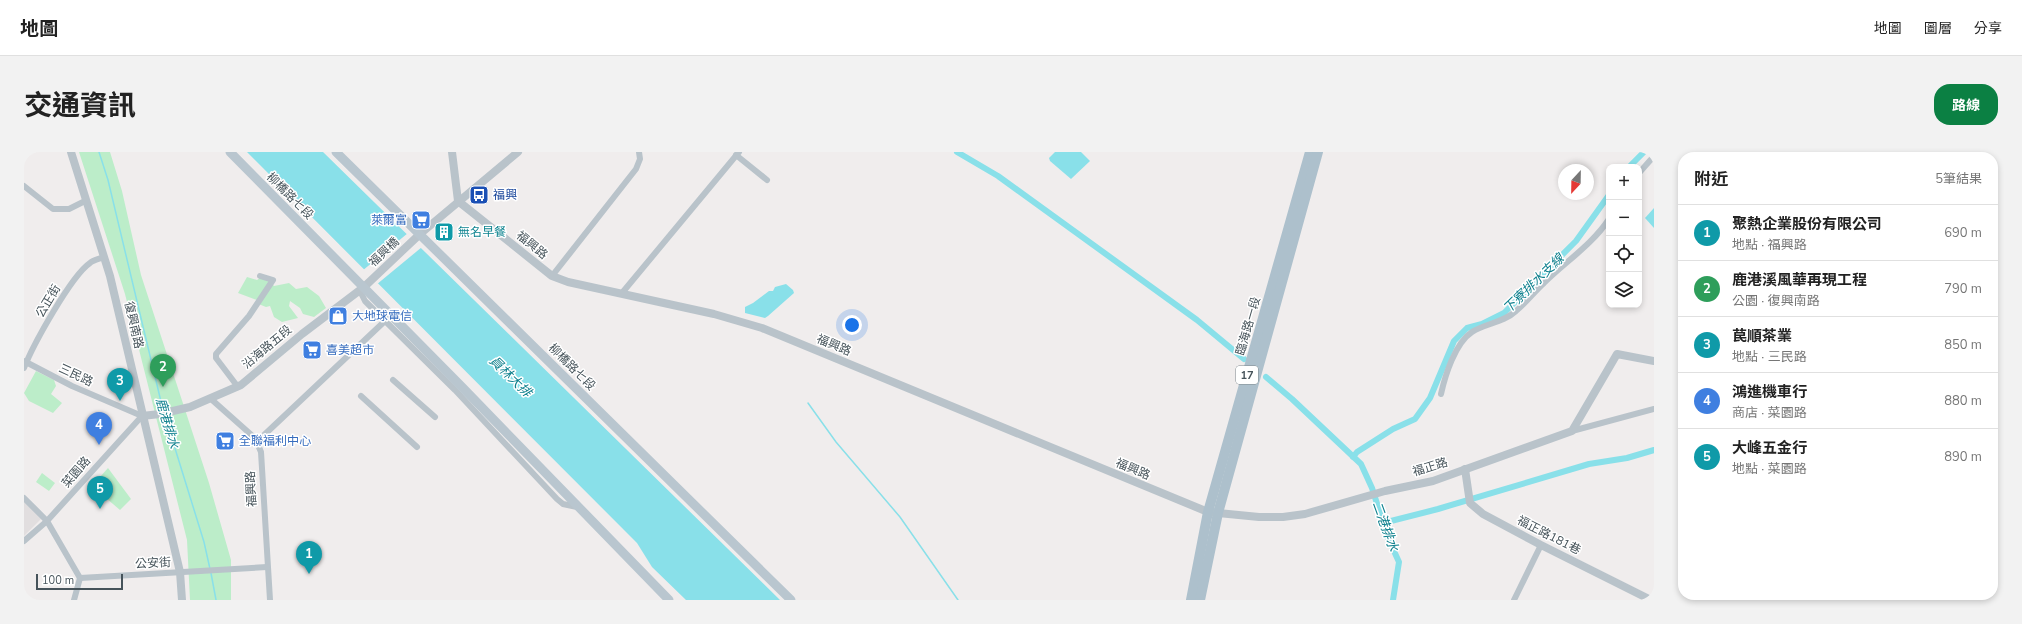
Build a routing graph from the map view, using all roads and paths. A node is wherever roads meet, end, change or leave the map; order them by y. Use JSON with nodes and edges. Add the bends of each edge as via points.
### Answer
{"nodes":[{"id":1,"x":71,"y":152,"type":"edge"},
{"id":2,"x":230,"y":152,"type":"edge"},
{"id":3,"x":336,"y":152,"type":"edge"},
{"id":4,"x":452,"y":152,"type":"edge"},
{"id":5,"x":518,"y":152,"type":"edge"},
{"id":6,"x":639,"y":152,"type":"edge"},
{"id":7,"x":1310,"y":152,"type":"edge"},
{"id":8,"x":1318,"y":152,"type":"edge"},
{"id":9,"x":737,"y":154,"type":"edge"},
{"id":10,"x":1654,"y":156,"type":"edge"},
{"id":11,"x":1642,"y":170,"type":"edge"},
{"id":12,"x":767,"y":180,"type":"dead end"},
{"id":13,"x":24,"y":186,"type":"edge"},
{"id":14,"x":85,"y":201,"type":"junction"},
{"id":15,"x":458,"y":201,"type":"junction"},
{"id":16,"x":1606,"y":222,"type":"edge"},
{"id":17,"x":417,"y":237,"type":"junction"},
{"id":18,"x":104,"y":257,"type":"junction"},
{"id":19,"x":260,"y":276,"type":"dead end"},
{"id":20,"x":552,"y":276,"type":"junction"},
{"id":21,"x":364,"y":287,"type":"junction"},
{"id":22,"x":622,"y":293,"type":"junction"},
{"id":23,"x":386,"y":320,"type":"junction"},
{"id":24,"x":1654,"y":361,"type":"edge"},
{"id":25,"x":25,"y":364,"type":"edge"},
{"id":26,"x":393,"y":380,"type":"dead end"},
{"id":27,"x":238,"y":387,"type":"junction"},
{"id":28,"x":1441,"y":394,"type":"dead end"},
{"id":29,"x":361,"y":396,"type":"dead end"},
{"id":30,"x":210,"y":400,"type":"junction"},
{"id":31,"x":1654,"y":409,"type":"edge"},
{"id":32,"x":142,"y":416,"type":"junction"},
{"id":33,"x":435,"y":417,"type":"dead end"},
{"id":34,"x":1572,"y":431,"type":"junction"},
{"id":35,"x":259,"y":444,"type":"junction"},
{"id":36,"x":417,"y":447,"type":"dead end"},
{"id":37,"x":1465,"y":469,"type":"junction"},
{"id":38,"x":24,"y":498,"type":"edge"},
{"id":39,"x":577,"y":507,"type":"junction"},
{"id":40,"x":1213,"y":512,"type":"junction"},
{"id":41,"x":47,"y":521,"type":"junction"},
{"id":42,"x":24,"y":541,"type":"edge"},
{"id":43,"x":1541,"y":545,"type":"junction"},
{"id":44,"x":267,"y":567,"type":"junction"},
{"id":45,"x":180,"y":572,"type":"junction"},
{"id":46,"x":80,"y":578,"type":"junction"},
{"id":47,"x":74,"y":600,"type":"edge"},
{"id":48,"x":182,"y":600,"type":"edge"},
{"id":49,"x":270,"y":600,"type":"edge"},
{"id":50,"x":669,"y":600,"type":"edge"},
{"id":51,"x":791,"y":600,"type":"edge"},
{"id":52,"x":1191,"y":600,"type":"edge"},
{"id":53,"x":1200,"y":600,"type":"edge"},
{"id":54,"x":1514,"y":600,"type":"edge"},
{"id":55,"x":1651,"y":600,"type":"edge"}],
"edges":[{"from":1,"to":14,"type":"street","name":"復興南路"},
{"from":2,"to":21,"type":"main road","name":"柳橋路七段"},
{"from":3,"to":17,"type":"main road","name":"柳橋路七段"},
{"from":4,"to":15,"type":"street"},
{"from":5,"to":15,"type":"street"},
{"from":6,"to":20,"type":"street","via":[[640,159],[636,168]]},
{"from":7,"to":40,"type":"main road","name":"臨海路一段","number":"17"},
{"from":8,"to":40,"type":"main road","name":"臨海路一段","number":"17"},
{"from":9,"to":12,"type":"street"},
{"from":9,"to":22,"type":"street"},
{"from":10,"to":11,"type":"street"},
{"from":13,"to":14,"type":"street","via":[[53,209],[69,209]]},
{"from":14,"to":18,"type":"street","name":"復興南路"},
{"from":15,"to":17,"type":"street"},
{"from":15,"to":20,"type":"street","name":"福興路"},
{"from":16,"to":28,"type":"street","via":[[1578,253],[1544,282],[1516,311],[1505,319],[1472,332],[1464,340],[1446,373]]},
{"from":17,"to":21,"type":"street","name":"福興橋"},
{"from":17,"to":51,"type":"main road","name":"柳橋路七段"},
{"from":18,"to":25,"type":"street","name":"公正街","via":[[90,262],[76,276]]},
{"from":18,"to":32,"type":"street","name":"復興南路"},
{"from":19,"to":27,"type":"street","via":[[273,280],[249,316],[216,354],[216,358]]},
{"from":20,"to":22,"type":"street","name":"福興路","via":[[568,282]]},
{"from":21,"to":23,"type":"street","via":[[362,295],[365,301]]},
{"from":21,"to":27,"type":"street","name":"沿海路五段"},
{"from":21,"to":39,"type":"main road","name":"柳橋路七段"},
{"from":22,"to":40,"type":"street","name":"福興路","via":[[762,328]]},
{"from":23,"to":35,"type":"street","via":[[269,431]]},
{"from":23,"to":39,"type":"street","via":[[557,500]]},
{"from":24,"to":34,"type":"street","via":[[1617,354]]},
{"from":25,"to":32,"type":"street","name":"三民路"},
{"from":26,"to":33,"type":"street"},
{"from":27,"to":30,"type":"street","name":"沿海路五段"},
{"from":29,"to":36,"type":"street"},
{"from":30,"to":32,"type":"street","name":"沿海路五段","via":[[178,411]]},
{"from":30,"to":35,"type":"street"},
{"from":31,"to":34,"type":"street","name":"福正路"},
{"from":32,"to":41,"type":"street","name":"菜園路"},
{"from":32,"to":45,"type":"street","name":"復興南路"},
{"from":34,"to":37,"type":"street","name":"福正路"},
{"from":35,"to":44,"type":"street","name":"福興路"},
{"from":37,"to":40,"type":"street","name":"福正路","via":[[1433,481],[1306,514],[1259,517]]},
{"from":37,"to":43,"type":"street","name":"福正路181巷","via":[[1470,503],[1483,514]]},
{"from":38,"to":41,"type":"street"},
{"from":39,"to":50,"type":"main road","name":"柳橋路七段"},
{"from":40,"to":52,"type":"main road","name":"臨海路一段","number":"17"},
{"from":40,"to":53,"type":"main road","name":"臨海路一段","number":"17"},
{"from":41,"to":42,"type":"street","name":"菜園路"},
{"from":41,"to":46,"type":"street"},
{"from":43,"to":54,"type":"street"},
{"from":43,"to":55,"type":"street","name":"福正路181巷"},
{"from":44,"to":45,"type":"street","name":"公安街"},
{"from":44,"to":49,"type":"street","name":"福興路"},
{"from":45,"to":46,"type":"street","name":"公安街"},
{"from":45,"to":48,"type":"street","name":"復興南路"},
{"from":46,"to":47,"type":"street"}]}
